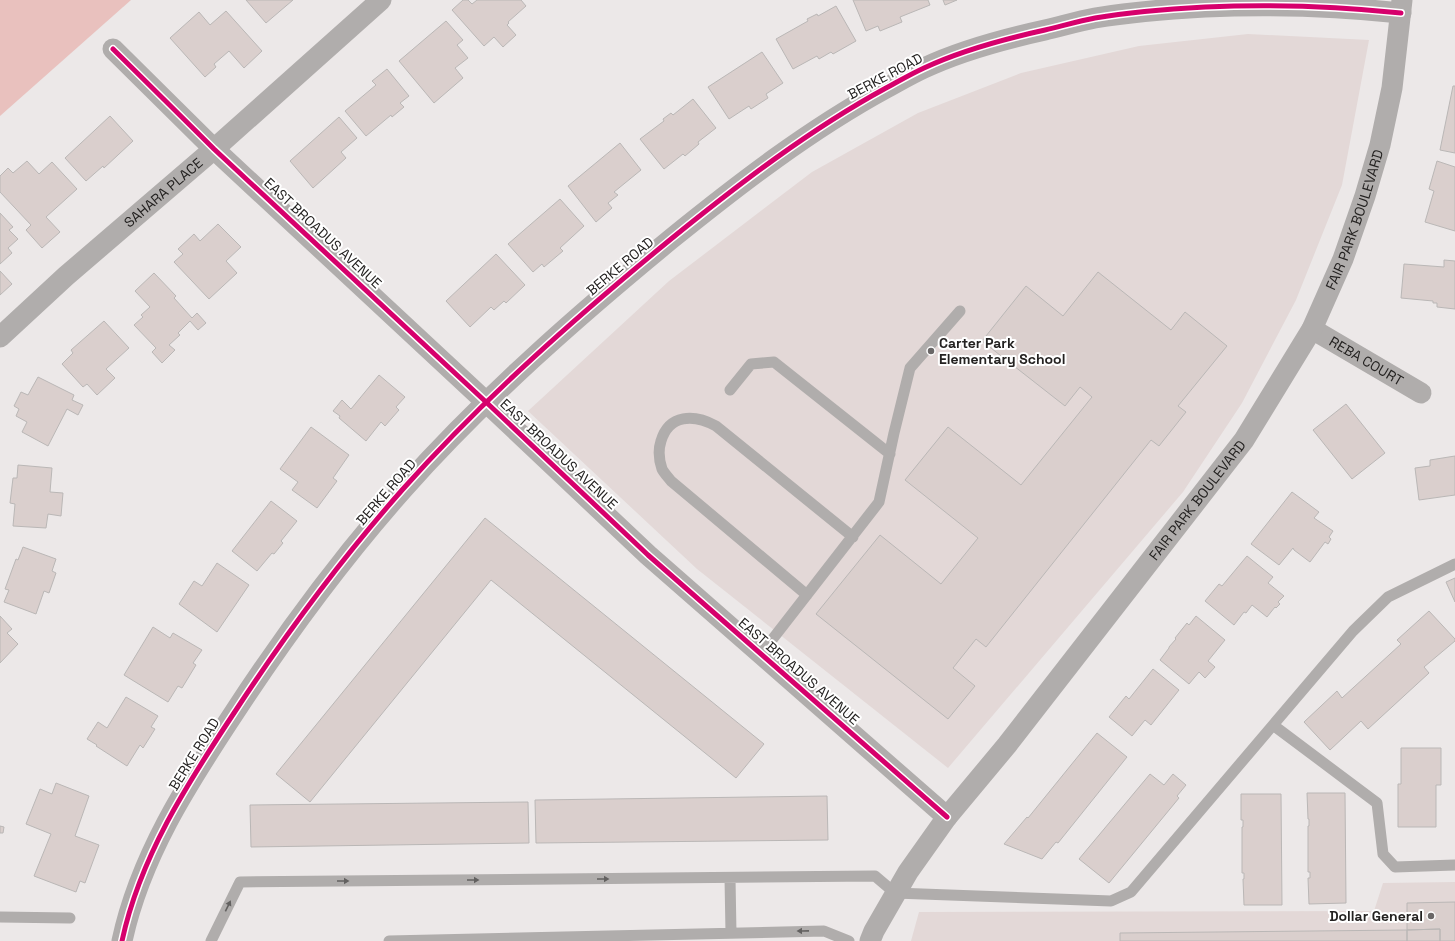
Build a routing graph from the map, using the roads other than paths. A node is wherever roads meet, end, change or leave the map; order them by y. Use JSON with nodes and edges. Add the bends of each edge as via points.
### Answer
{"nodes":[{"id":1,"x":381,"y":0,"type":"edge"},
{"id":2,"x":1401,"y":7,"type":"edge"},
{"id":3,"x":113,"y":48,"type":"dead end"},
{"id":4,"x":214,"y":149,"type":"junction"},
{"id":5,"x":960,"y":311,"type":"dead end"},
{"id":6,"x":1312,"y":329,"type":"junction"},
{"id":7,"x":0,"y":337,"type":"edge"},
{"id":8,"x":730,"y":390,"type":"dead end"},
{"id":9,"x":1421,"y":393,"type":"dead end"},
{"id":10,"x":486,"y":402,"type":"junction"},
{"id":11,"x":890,"y":454,"type":"junction"},
{"id":12,"x":852,"y":537,"type":"junction"},
{"id":13,"x":1455,"y":564,"type":"edge"},
{"id":14,"x":807,"y":595,"type":"junction"},
{"id":15,"x":761,"y":654,"type":"junction"},
{"id":16,"x":1273,"y":725,"type":"junction"},
{"id":17,"x":947,"y":817,"type":"junction"},
{"id":18,"x":1455,"y":865,"type":"edge"},
{"id":19,"x":730,"y":878,"type":"junction"},
{"id":20,"x":895,"y":893,"type":"junction"},
{"id":21,"x":0,"y":916,"type":"edge"},
{"id":22,"x":70,"y":918,"type":"dead end"},
{"id":23,"x":732,"y":933,"type":"junction"},
{"id":24,"x":845,"y":939,"type":"edge"},
{"id":25,"x":122,"y":941,"type":"edge"},
{"id":26,"x":211,"y":941,"type":"edge"},
{"id":27,"x":389,"y":941,"type":"edge"},
{"id":28,"x":870,"y":941,"type":"edge"}],
"edges":[{"from":1,"to":4,"type":"street","name":"SAHARA PLACE"},
{"from":2,"to":6,"type":"street","name":"FAIR PARK BOULEVARD","via":[[1392,88],[1380,145],[1343,259]]},
{"from":2,"to":10,"type":"street","name":"BERKE ROAD","via":[[1256,5],[1168,9],[1098,18],[1000,40],[924,67],[858,103],[798,141],[727,193],[615,285]]},
{"from":3,"to":4,"type":"street","name":"EAST BROADUS AVENUE"},
{"from":4,"to":7,"type":"street","name":"SAHARA PLACE","via":[[66,276]]},
{"from":4,"to":10,"type":"street","name":"EAST BROADUS AVENUE"},
{"from":5,"to":11,"type":"lane","via":[[910,368]]},
{"from":6,"to":9,"type":"street","name":"REBA COURT"},
{"from":6,"to":17,"type":"street","name":"FAIR PARK BOULEVARD","via":[[1244,440],[1007,745]]},
{"from":8,"to":11,"type":"lane","via":[[751,364],[774,362]]},
{"from":10,"to":15,"type":"street","name":"EAST BROADUS AVENUE","via":[[648,555]]},
{"from":10,"to":25,"type":"street","name":"BERKE ROAD","via":[[403,489],[355,546],[255,681],[166,822],[138,886]]},
{"from":11,"to":12,"type":"lane","via":[[879,502]]},
{"from":12,"to":14,"type":"lane"},
{"from":12,"to":14,"type":"lane","via":[[706,420],[682,419],[671,424],[663,434],[659,457],[663,470],[671,481]]},
{"from":13,"to":16,"type":"lane","via":[[1388,597],[1353,631]]},
{"from":14,"to":15,"type":"lane"},
{"from":15,"to":17,"type":"street","name":"EAST BROADUS AVENUE"},
{"from":16,"to":18,"type":"lane","via":[[1377,803],[1382,854],[1395,867]]},
{"from":16,"to":20,"type":"lane","via":[[1131,892],[1111,901]]},
{"from":17,"to":20,"type":"street","name":"FAIR PARK BOULEVARD"},
{"from":19,"to":20,"type":"lane","via":[[875,876]]},
{"from":19,"to":23,"type":"lane"},
{"from":26,"to":19,"type":"lane","one_way":true,"via":[[240,882]]},
{"from":20,"to":28,"type":"street","name":"FAIR PARK BOULEVARD"},
{"from":21,"to":22,"type":"lane"},
{"from":24,"to":23,"type":"lane","one_way":true,"via":[[824,931]]},
{"from":23,"to":27,"type":"lane"}]}
